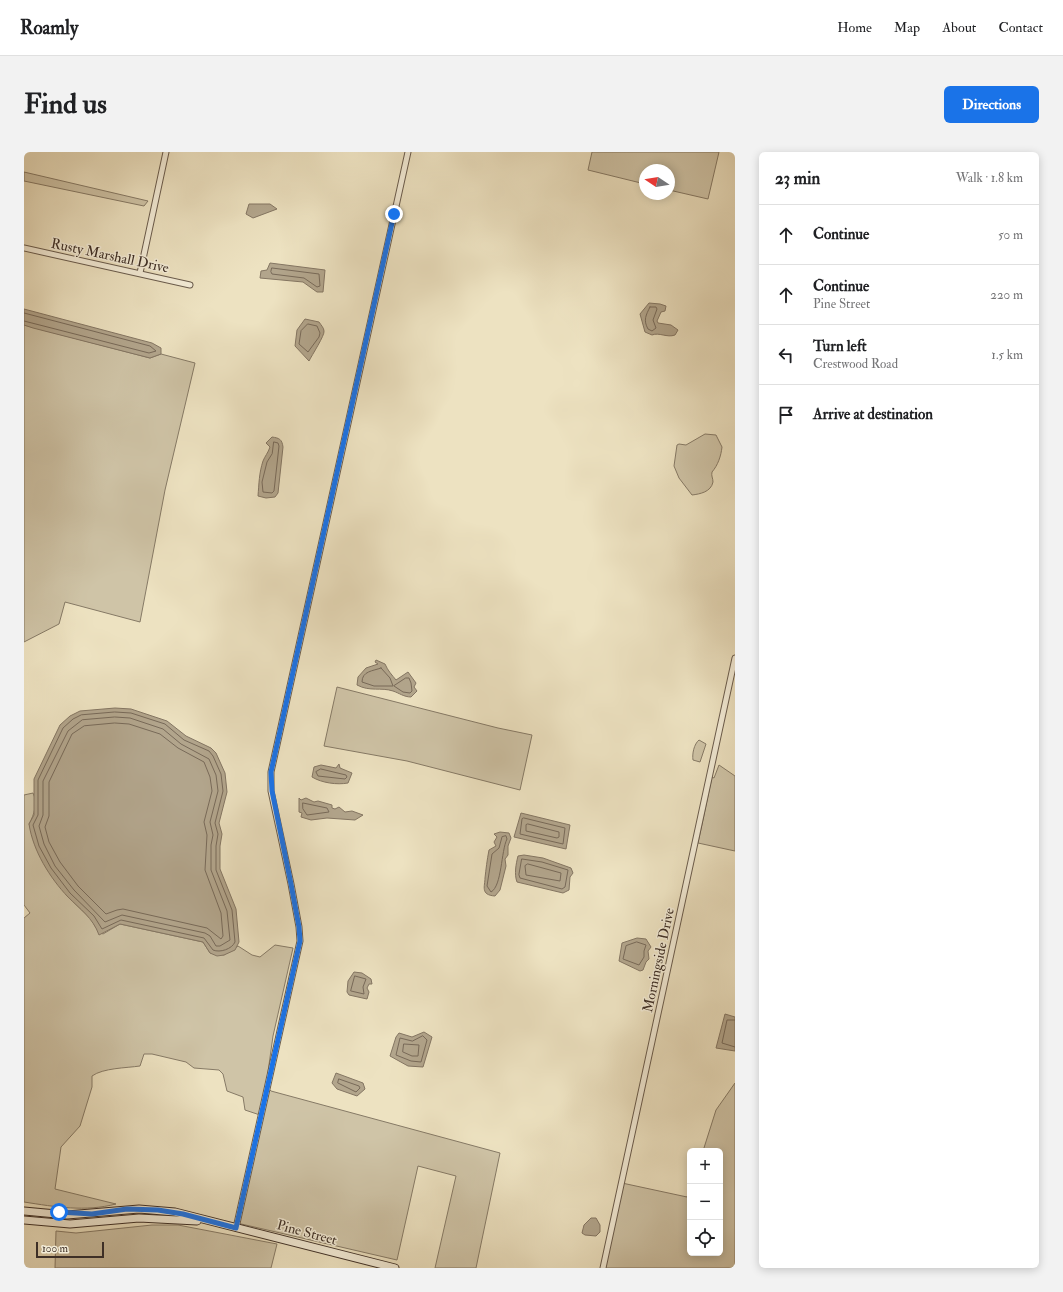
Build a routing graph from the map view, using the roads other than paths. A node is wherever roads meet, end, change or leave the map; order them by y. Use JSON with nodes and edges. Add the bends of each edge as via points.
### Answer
{"nodes":[{"id":1,"x":166,"y":152,"type":"edge"},
{"id":2,"x":408,"y":152,"type":"edge"},
{"id":3,"x":24,"y":248,"type":"edge"},
{"id":4,"x":140,"y":273,"type":"junction"},
{"id":5,"x":190,"y":284,"type":"dead end"},
{"id":6,"x":735,"y":658,"type":"edge"},
{"id":7,"x":24,"y":1206,"type":"edge"},
{"id":8,"x":24,"y":1211,"type":"edge"},
{"id":9,"x":92,"y":1214,"type":"junction"},
{"id":10,"x":24,"y":1220,"type":"edge"},
{"id":11,"x":213,"y":1222,"type":"junction"},
{"id":12,"x":236,"y":1228,"type":"junction"},
{"id":13,"x":395,"y":1268,"type":"edge"},
{"id":14,"x":603,"y":1268,"type":"edge"}],
"edges":[{"from":1,"to":4,"type":"street"},
{"from":2,"to":12,"type":"street","via":[[271,772],[272,791],[300,941]]},
{"from":3,"to":4,"type":"street","name":"Rusty Marshall Drive"},
{"from":4,"to":5,"type":"street","name":"Rusty Marshall Drive"},
{"from":6,"to":14,"type":"street","name":"Morningside Drive"},
{"from":7,"to":9,"type":"main road"},
{"from":8,"to":9,"type":"main road","name":"Pine Street","via":[[58,1215]]},
{"from":9,"to":11,"type":"main road","name":"Pine Street","via":[[127,1209],[154,1209]]},
{"from":10,"to":11,"type":"main road","name":"Pine Street","via":[[70,1224],[158,1218]]},
{"from":11,"to":12,"type":"main road","name":"Pine Street"},
{"from":12,"to":13,"type":"main road","name":"Pine Street"}]}
